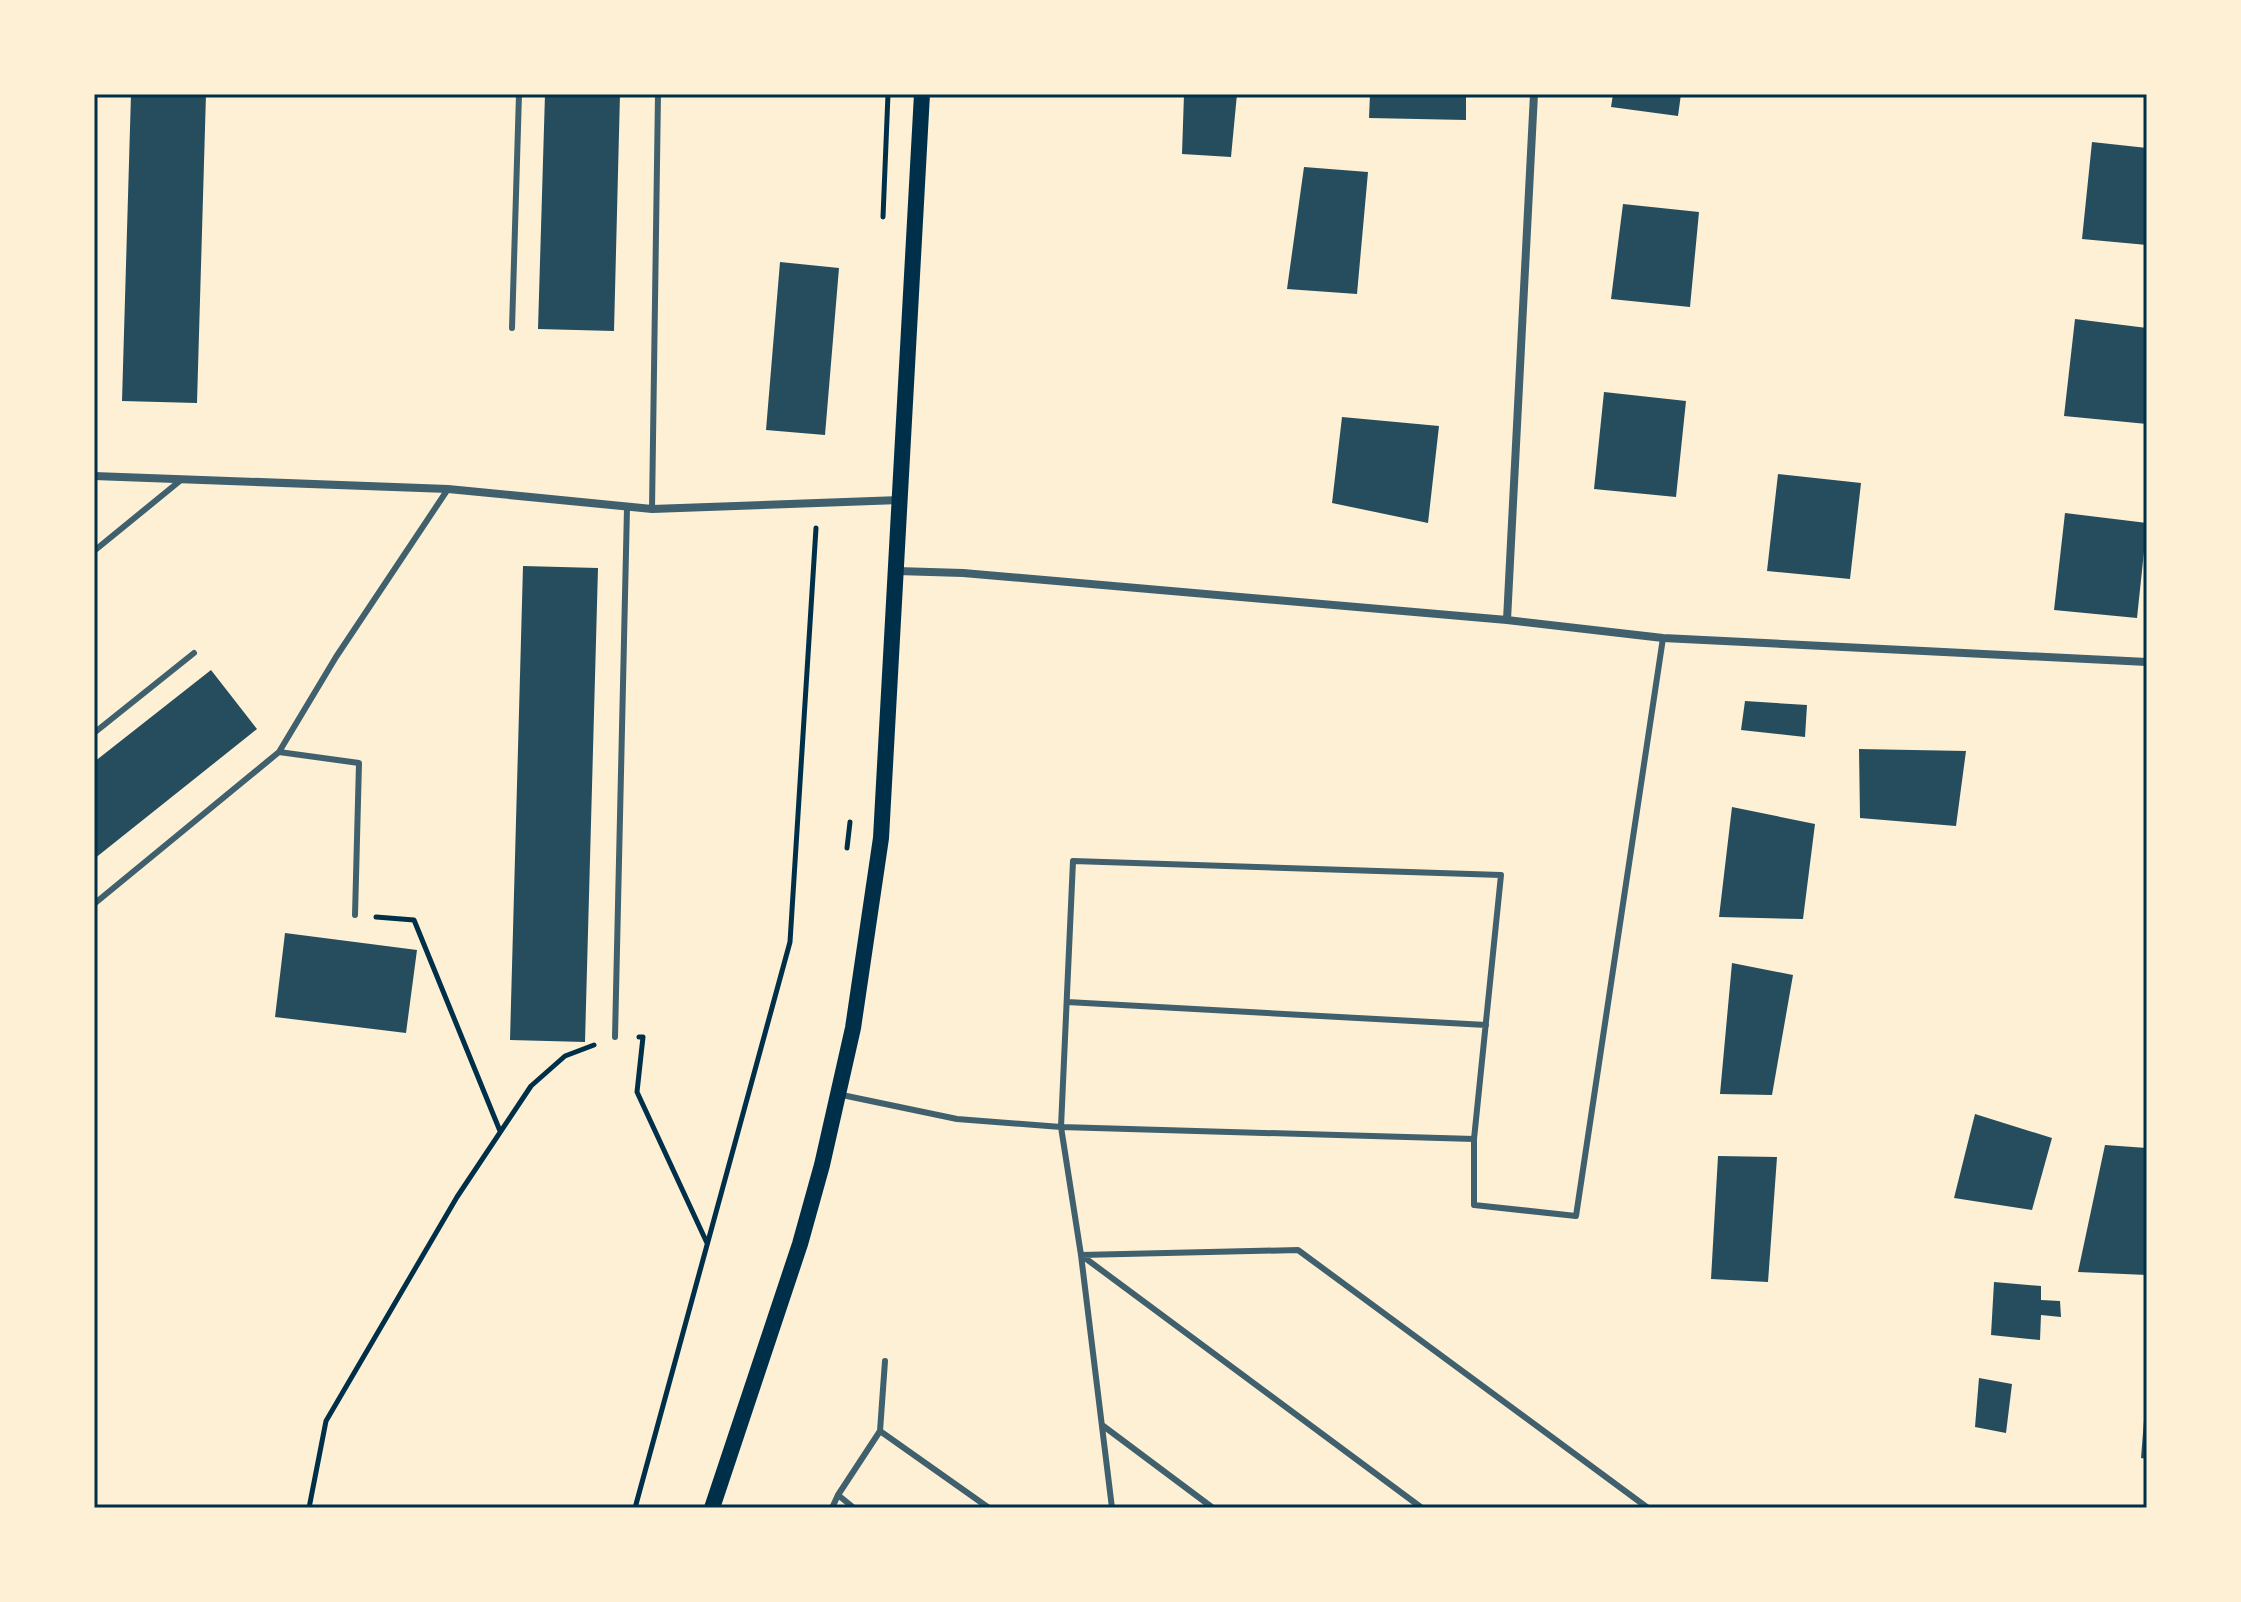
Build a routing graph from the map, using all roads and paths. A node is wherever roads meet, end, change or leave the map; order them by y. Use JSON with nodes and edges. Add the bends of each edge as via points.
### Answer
{"nodes":[{"id":1,"x":519,"y":94,"type":"edge"},
{"id":2,"x":658,"y":94,"type":"edge"},
{"id":3,"x":922,"y":94,"type":"edge"},
{"id":4,"x":1534,"y":94,"type":"edge"},
{"id":5,"x":512,"y":328,"type":"dead end"},
{"id":6,"x":94,"y":476,"type":"edge"},
{"id":7,"x":181,"y":479,"type":"junction"},
{"id":8,"x":448,"y":489,"type":"junction"},
{"id":9,"x":901,"y":500,"type":"junction"},
{"id":10,"x":818,"y":503,"type":"junction"},
{"id":11,"x":627,"y":508,"type":"junction"},
{"id":12,"x":652,"y":509,"type":"junction"},
{"id":13,"x":94,"y":551,"type":"edge"},
{"id":14,"x":897,"y":571,"type":"junction"},
{"id":15,"x":1507,"y":620,"type":"junction"},
{"id":16,"x":1663,"y":638,"type":"junction"},
{"id":17,"x":194,"y":653,"type":"dead end"},
{"id":18,"x":2147,"y":662,"type":"edge"},
{"id":19,"x":94,"y":733,"type":"edge"},
{"id":20,"x":279,"y":752,"type":"junction"},
{"id":21,"x":851,"y":807,"type":"dead end"},
{"id":22,"x":846,"y":854,"type":"dead end"},
{"id":23,"x":94,"y":904,"type":"edge"},
{"id":24,"x":355,"y":915,"type":"joint"},
{"id":25,"x":1067,"y":1002,"type":"junction"},
{"id":26,"x":1486,"y":1025,"type":"junction"},
{"id":27,"x":615,"y":1037,"type":"junction"},
{"id":28,"x":838,"y":1094,"type":"junction"},
{"id":29,"x":1061,"y":1127,"type":"junction"},
{"id":30,"x":500,"y":1132,"type":"junction"},
{"id":31,"x":1474,"y":1139,"type":"junction"},
{"id":32,"x":707,"y":1244,"type":"junction"},
{"id":33,"x":1081,"y":1255,"type":"junction"},
{"id":34,"x":885,"y":1361,"type":"dead end"},
{"id":35,"x":1102,"y":1425,"type":"junction"},
{"id":36,"x":880,"y":1431,"type":"junction"},
{"id":37,"x":838,"y":1495,"type":"junction"},
{"id":38,"x":309,"y":1508,"type":"edge"},
{"id":39,"x":635,"y":1508,"type":"edge"},
{"id":40,"x":712,"y":1508,"type":"edge"},
{"id":41,"x":832,"y":1508,"type":"edge"},
{"id":42,"x":854,"y":1508,"type":"edge"},
{"id":43,"x":989,"y":1508,"type":"edge"},
{"id":44,"x":1112,"y":1508,"type":"edge"},
{"id":45,"x":1213,"y":1508,"type":"edge"},
{"id":46,"x":1422,"y":1508,"type":"edge"},
{"id":47,"x":1648,"y":1508,"type":"edge"}],
"edges":[{"from":1,"to":5,"type":"lane"},
{"from":2,"to":12,"type":"lane"},
{"from":3,"to":9,"type":"main road"},
{"from":4,"to":15,"type":"street"},
{"from":6,"to":7,"type":"street"},
{"from":7,"to":8,"type":"street"},
{"from":7,"to":13,"type":"lane"},
{"from":8,"to":11,"type":"street"},
{"from":8,"to":20,"type":"lane"},
{"from":9,"to":10,"type":"street"},
{"from":9,"to":14,"type":"main road"},
{"from":10,"to":12,"type":"street"},
{"from":10,"to":32,"type":"path","via":[[790,942]]},
{"from":11,"to":12,"type":"street"},
{"from":11,"to":27,"type":"lane"},
{"from":14,"to":15,"type":"street"},
{"from":14,"to":28,"type":"main road","via":[[881,838]]},
{"from":15,"to":16,"type":"street"},
{"from":16,"to":18,"type":"street"},
{"from":16,"to":31,"type":"lane","via":[[1576,1216],[1474,1205]]},
{"from":17,"to":19,"type":"lane"},
{"from":20,"to":23,"type":"lane"},
{"from":20,"to":24,"type":"lane","via":[[359,763]]},
{"from":21,"to":22,"type":"path"},
{"from":24,"to":30,"type":"path","via":[[414,920]]},
{"from":25,"to":26,"type":"lane"},
{"from":25,"to":26,"type":"lane","via":[[1073,861],[1501,875]]},
{"from":25,"to":29,"type":"lane"},
{"from":26,"to":31,"type":"lane"},
{"from":27,"to":30,"type":"path","via":[[565,1056],[531,1086]]},
{"from":27,"to":32,"type":"path","via":[[643,1037],[637,1092]]},
{"from":28,"to":29,"type":"lane","via":[[957,1119]]},
{"from":28,"to":40,"type":"main road","via":[[800,1244]]},
{"from":29,"to":31,"type":"lane"},
{"from":29,"to":33,"type":"lane"},
{"from":30,"to":38,"type":"path","via":[[326,1421]]},
{"from":32,"to":39,"type":"path"},
{"from":33,"to":35,"type":"lane"},
{"from":33,"to":46,"type":"lane"},
{"from":33,"to":47,"type":"lane","via":[[1298,1250]]},
{"from":34,"to":36,"type":"lane"},
{"from":35,"to":44,"type":"lane"},
{"from":35,"to":45,"type":"lane"},
{"from":36,"to":37,"type":"lane"},
{"from":36,"to":43,"type":"lane"},
{"from":37,"to":41,"type":"lane"},
{"from":37,"to":42,"type":"lane"}]}
